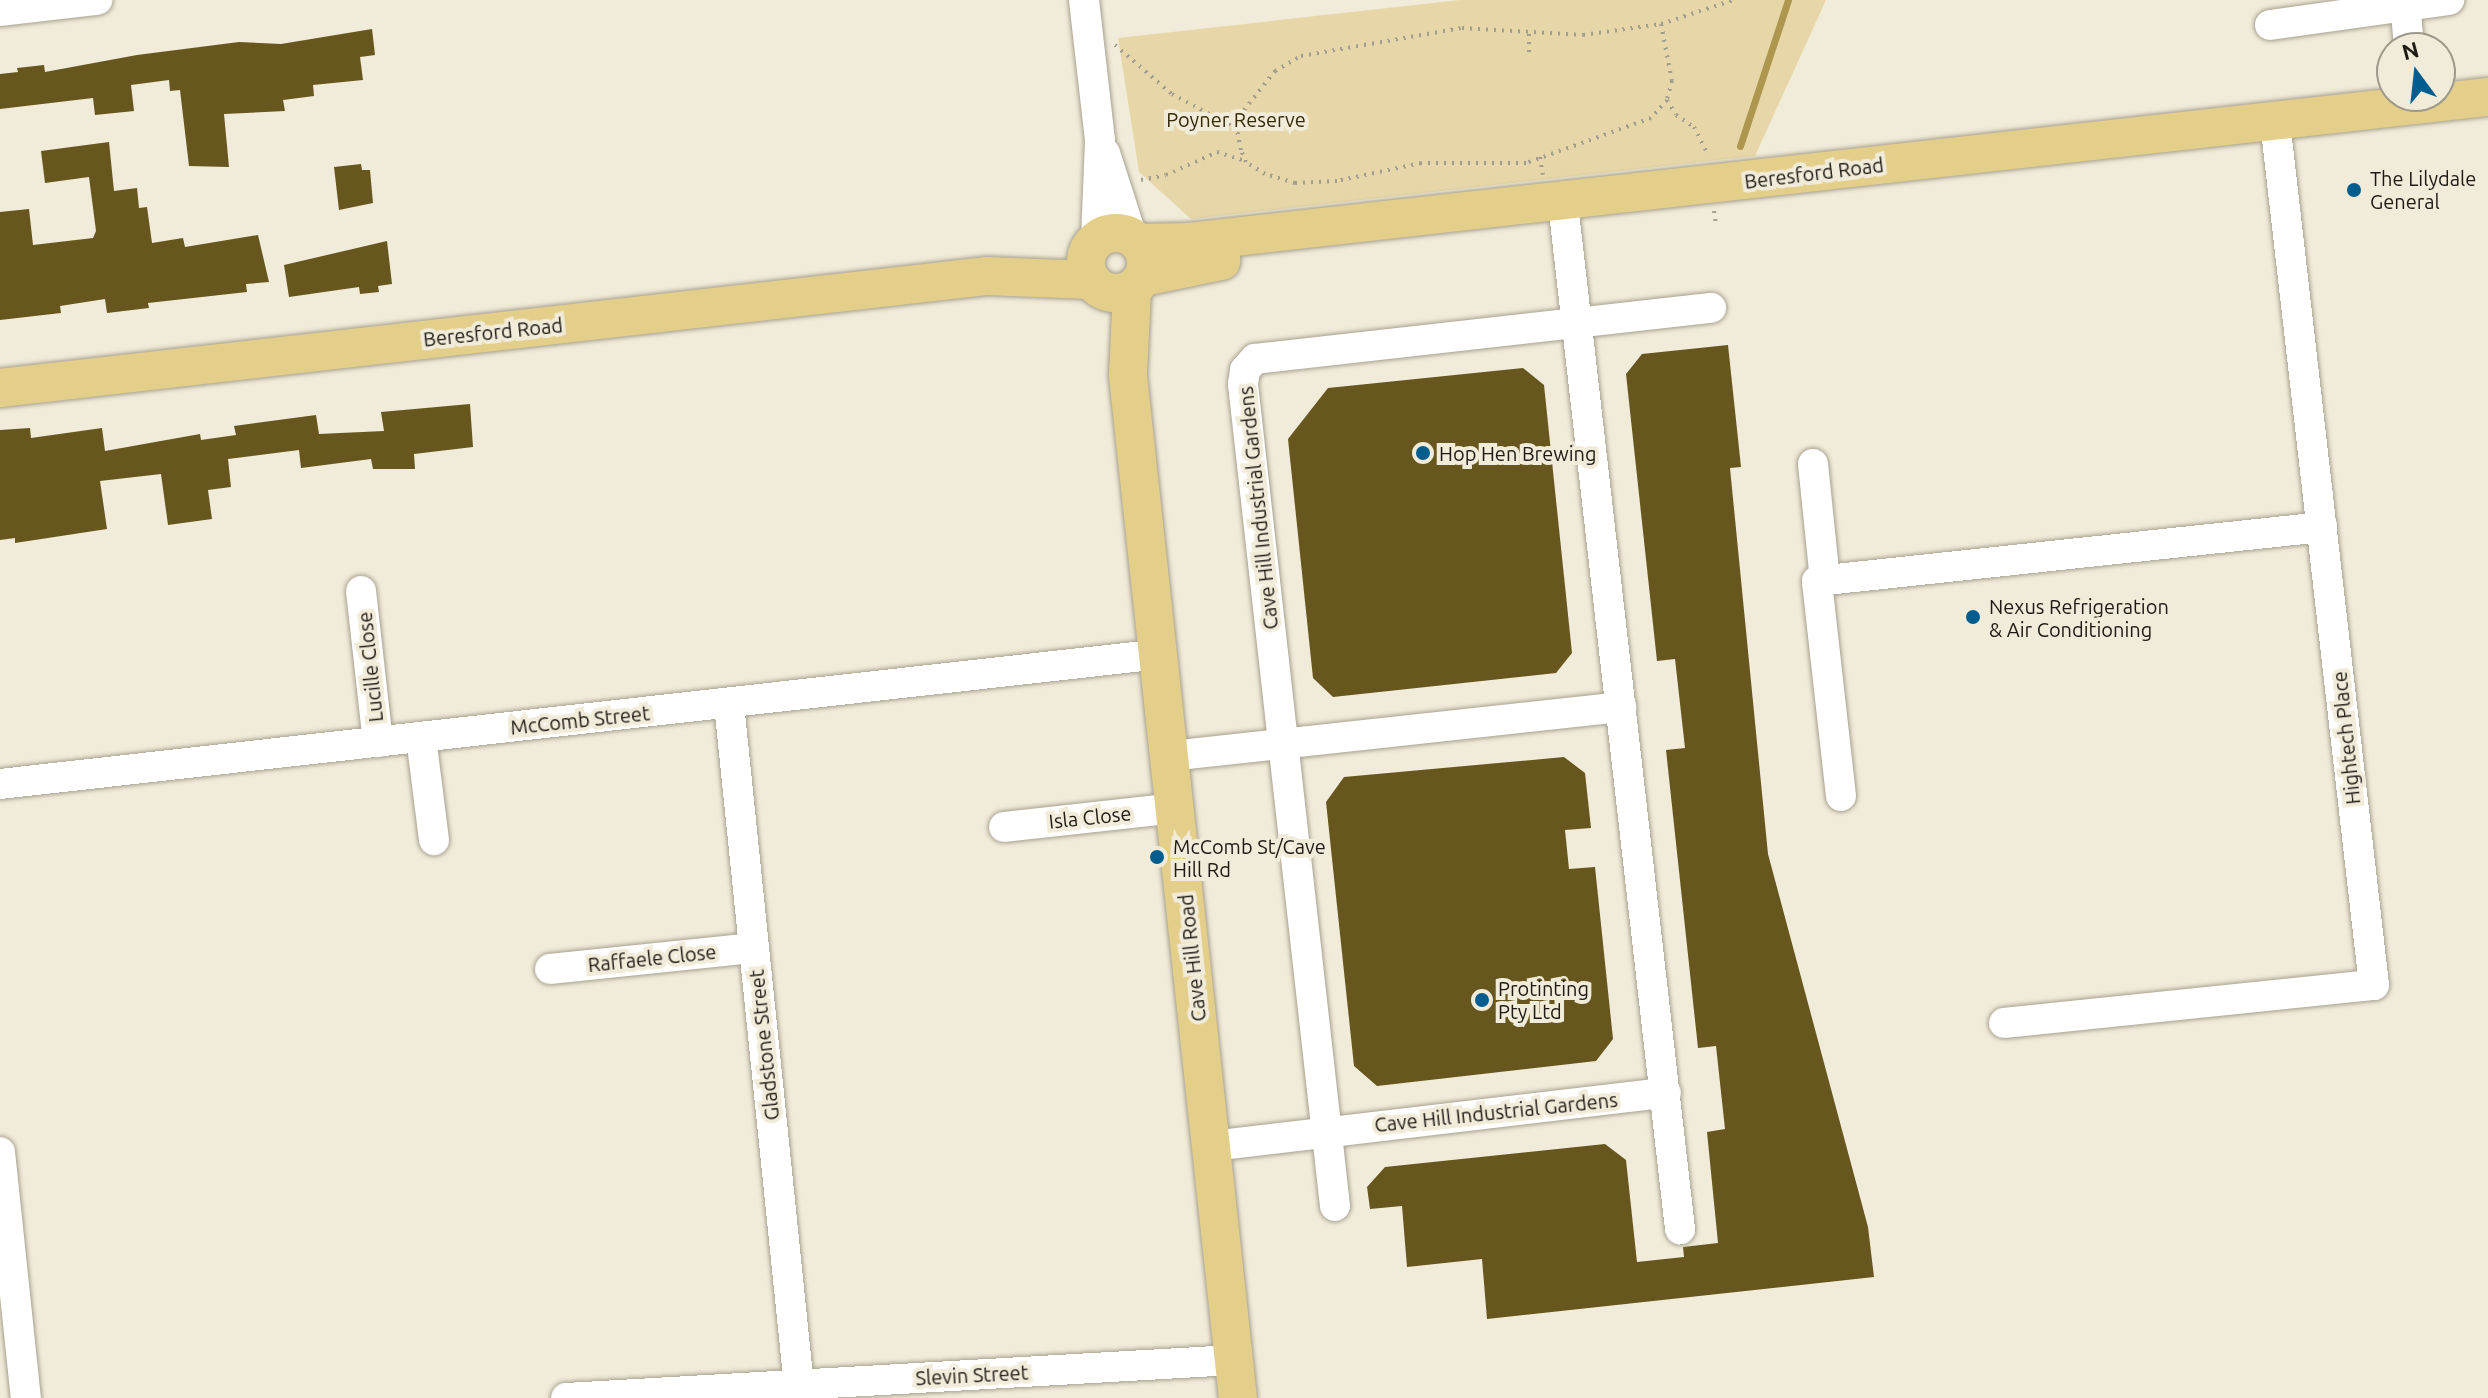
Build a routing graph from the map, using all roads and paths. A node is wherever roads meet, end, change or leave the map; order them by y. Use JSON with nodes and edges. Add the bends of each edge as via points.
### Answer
{"nodes":[{"id":1,"x":97,"y":0,"type":"edge"},
{"id":2,"x":1084,"y":0,"type":"edge"},
{"id":3,"x":1733,"y":0,"type":"edge"},
{"id":4,"x":2449,"y":0,"type":"edge"},
{"id":5,"x":2405,"y":2,"type":"edge"},
{"id":6,"x":0,"y":11,"type":"edge"},
{"id":7,"x":1661,"y":24,"type":"junction"},
{"id":8,"x":2270,"y":25,"type":"dead end"},
{"id":9,"x":2408,"y":32,"type":"edge"},
{"id":10,"x":1529,"y":34,"type":"junction"},
{"id":11,"x":1089,"y":40,"type":"junction"},
{"id":12,"x":1529,"y":55,"type":"dead end"},
{"id":13,"x":2488,"y":97,"type":"edge"},
{"id":14,"x":1667,"y":100,"type":"junction"},
{"id":15,"x":2456,"y":102,"type":"edge"},
{"id":16,"x":2396,"y":112,"type":"edge"},
{"id":17,"x":2436,"y":112,"type":"edge"},
{"id":18,"x":2488,"y":119,"type":"edge"},
{"id":19,"x":1237,"y":129,"type":"junction"},
{"id":20,"x":2276,"y":132,"type":"junction"},
{"id":21,"x":1100,"y":140,"type":"junction"},
{"id":22,"x":1708,"y":160,"type":"dead end"},
{"id":23,"x":1246,"y":162,"type":"junction"},
{"id":24,"x":1119,"y":194,"type":"junction"},
{"id":25,"x":1565,"y":221,"type":"junction"},
{"id":26,"x":1115,"y":263,"type":"junction"},
{"id":27,"x":1711,"y":308,"type":"dead end"},
{"id":28,"x":1578,"y":324,"type":"junction"},
{"id":29,"x":0,"y":388,"type":"edge"},
{"id":30,"x":1813,"y":464,"type":"dead end"},
{"id":31,"x":2322,"y":527,"type":"junction"},
{"id":32,"x":1825,"y":580,"type":"junction"},
{"id":33,"x":361,"y":591,"type":"dead end"},
{"id":34,"x":1160,"y":654,"type":"junction"},
{"id":35,"x":729,"y":704,"type":"junction"},
{"id":36,"x":1621,"y":707,"type":"junction"},
{"id":37,"x":421,"y":737,"type":"junction"},
{"id":38,"x":378,"y":742,"type":"junction"},
{"id":39,"x":1283,"y":744,"type":"junction"},
{"id":40,"x":1170,"y":756,"type":"junction"},
{"id":41,"x":0,"y":784,"type":"edge"},
{"id":42,"x":1841,"y":796,"type":"dead end"},
{"id":43,"x":1175,"y":808,"type":"junction"},
{"id":44,"x":1004,"y":827,"type":"dead end"},
{"id":45,"x":434,"y":840,"type":"dead end"},
{"id":46,"x":754,"y":948,"type":"junction"},
{"id":47,"x":550,"y":969,"type":"dead end"},
{"id":48,"x":2004,"y":1023,"type":"dead end"},
{"id":49,"x":1666,"y":1093,"type":"junction"},
{"id":50,"x":1326,"y":1131,"type":"junction"},
{"id":51,"x":1212,"y":1146,"type":"junction"},
{"id":52,"x":0,"y":1152,"type":"edge"},
{"id":53,"x":2,"y":1185,"type":"edge"},
{"id":54,"x":1335,"y":1206,"type":"dead end"},
{"id":55,"x":1680,"y":1229,"type":"dead end"},
{"id":56,"x":1234,"y":1360,"type":"junction"},
{"id":57,"x":799,"y":1386,"type":"junction"},
{"id":58,"x":841,"y":1390,"type":"edge"},
{"id":59,"x":26,"y":1398,"type":"edge"},
{"id":60,"x":566,"y":1398,"type":"edge"},
{"id":61,"x":1238,"y":1398,"type":"edge"}],
"edges":[{"from":1,"to":6,"type":"street"},
{"from":2,"to":11,"type":"street","name":"Cave Hill Road"},
{"from":3,"to":7,"type":"path"},
{"from":4,"to":5,"type":"street"},
{"from":5,"to":8,"type":"street"},
{"from":5,"to":9,"type":"street"},
{"from":7,"to":10,"type":"path","via":[[1615,33]]},
{"from":7,"to":14,"type":"path","via":[[1671,55]]},
{"from":10,"to":12,"type":"path"},
{"from":10,"to":19,"type":"path","via":[[1462,28],[1301,56],[1275,71],[1244,110]]},
{"from":11,"to":19,"type":"path","via":[[1114,44],[1172,94]]},
{"from":11,"to":21,"type":"street","name":"Cave Hill Road"},
{"from":13,"to":15,"type":"main road","name":"Beresford Road"},
{"from":14,"to":22,"type":"path","via":[[1676,115],[1694,127]]},
{"from":14,"to":23,"type":"path","via":[[1636,128],[1526,163],[1421,163],[1337,181],[1295,183]]},
{"from":16,"to":20,"type":"main road","name":"Beresford Road"},
{"from":17,"to":18,"type":"main road","name":"Beresford Road"},
{"from":19,"to":23,"type":"path"},
{"from":20,"to":25,"type":"main road","name":"Beresford Road"},
{"from":20,"to":26,"type":"main road","name":"Beresford Road","via":[[1189,242]]},
{"from":20,"to":31,"type":"street","name":"Hightech Place"},
{"from":21,"to":24,"type":"street","name":"Cave Hill Road"},
{"from":21,"to":26,"type":"street","name":"Cave Hill Road"},
{"from":23,"to":24,"type":"path","via":[[1217,152],[1166,175],[1133,181],[1134,195]]},
{"from":24,"to":26,"type":"street","name":"Cave Hill Road"},
{"from":25,"to":26,"type":"main road","name":"Beresford Road","via":[[1200,263]]},
{"from":25,"to":28,"type":"street"},
{"from":26,"to":29,"type":"main road","name":"Beresford Road"},
{"from":26,"to":34,"type":"main road","name":"Cave Hill Road"},
{"from":27,"to":28,"type":"street","name":"Cave Hill Industrial Gardens"},
{"from":28,"to":36,"type":"street"},
{"from":28,"to":39,"type":"street","name":"Cave Hill Industrial Gardens","via":[[1255,359],[1245,370]]},
{"from":30,"to":32,"type":"street"},
{"from":31,"to":32,"type":"street"},
{"from":31,"to":48,"type":"street","name":"Hightech Place","via":[[2374,985]]},
{"from":32,"to":42,"type":"street","via":[[1817,581]]},
{"from":33,"to":38,"type":"street","name":"Lucille Close"},
{"from":34,"to":35,"type":"street","name":"McComb Street"},
{"from":34,"to":40,"type":"main road","name":"Cave Hill Road"},
{"from":35,"to":37,"type":"street","name":"McComb Street"},
{"from":35,"to":46,"type":"street","name":"Gladstone Street"},
{"from":36,"to":39,"type":"street"},
{"from":36,"to":49,"type":"street"},
{"from":37,"to":38,"type":"street","name":"McComb Street"},
{"from":37,"to":45,"type":"street"},
{"from":38,"to":41,"type":"street","name":"McComb Street"},
{"from":39,"to":40,"type":"street"},
{"from":39,"to":50,"type":"street","name":"Cave Hill Industrial Gardens"},
{"from":40,"to":43,"type":"main road","name":"Cave Hill Road"},
{"from":43,"to":44,"type":"street","name":"Isla Close"},
{"from":43,"to":51,"type":"main road","name":"Cave Hill Road"},
{"from":46,"to":47,"type":"street","name":"Raffaele Close"},
{"from":46,"to":57,"type":"street","name":"Gladstone Street"},
{"from":49,"to":50,"type":"street","name":"Cave Hill Industrial Gardens"},
{"from":49,"to":55,"type":"street"},
{"from":50,"to":51,"type":"street","name":"Cave Hill Industrial Gardens"},
{"from":50,"to":54,"type":"street","name":"Cave Hill Industrial Gardens"},
{"from":51,"to":56,"type":"main road","name":"Cave Hill Road"},
{"from":52,"to":53,"type":"street"},
{"from":53,"to":59,"type":"street"},
{"from":56,"to":58,"type":"street","name":"Slevin Street"},
{"from":56,"to":61,"type":"main road","name":"Cave Hill Road"},
{"from":57,"to":58,"type":"street","name":"Slevin Street"},
{"from":57,"to":60,"type":"street","name":"Slevin Street"}]}
